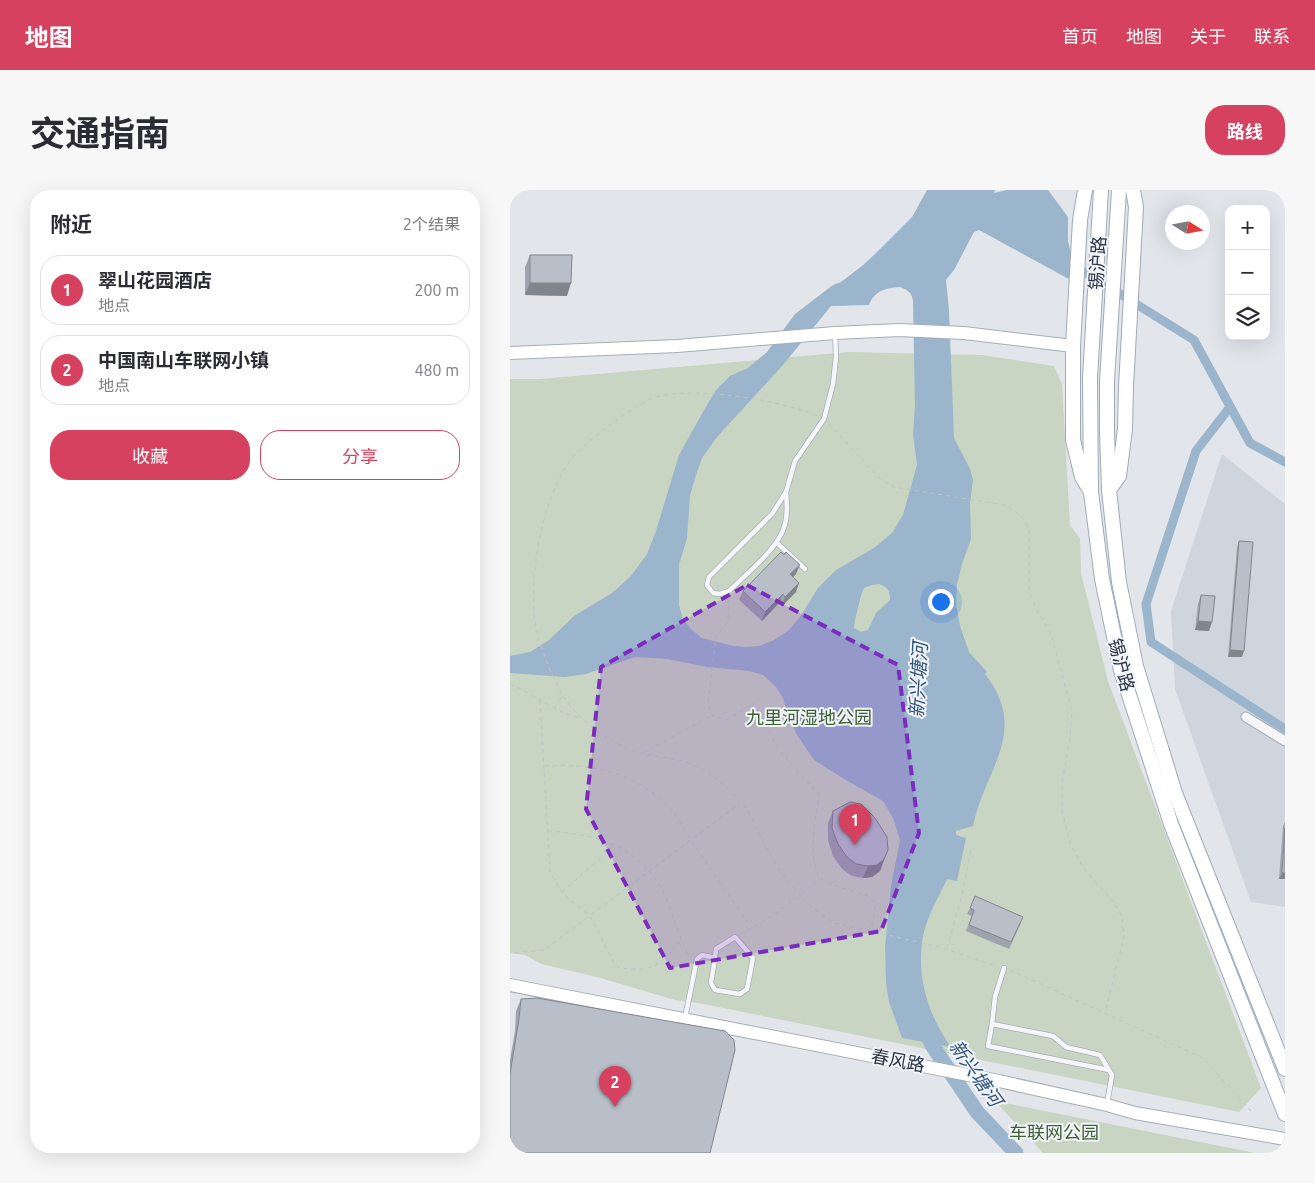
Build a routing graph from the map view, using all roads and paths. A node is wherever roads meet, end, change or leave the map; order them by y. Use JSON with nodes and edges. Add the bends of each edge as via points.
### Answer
{"nodes":[{"id":1,"x":1085,"y":190,"type":"edge"},
{"id":2,"x":1101,"y":190,"type":"edge"},
{"id":3,"x":1119,"y":190,"type":"edge"},
{"id":4,"x":1133,"y":190,"type":"edge"},
{"id":5,"x":836,"y":333,"type":"junction"},
{"id":6,"x":1073,"y":346,"type":"junction"},
{"id":7,"x":510,"y":353,"type":"edge"},
{"id":8,"x":824,"y":419,"type":"junction"},
{"id":9,"x":1109,"y":490,"type":"junction"},
{"id":10,"x":786,"y":492,"type":"junction"},
{"id":11,"x":1091,"y":492,"type":"junction"},
{"id":12,"x":777,"y":543,"type":"junction"},
{"id":13,"x":805,"y":569,"type":"dead end"},
{"id":14,"x":729,"y":591,"type":"junction"},
{"id":15,"x":510,"y":684,"type":"edge"},
{"id":16,"x":563,"y":695,"type":"junction"},
{"id":17,"x":540,"y":701,"type":"junction"},
{"id":18,"x":554,"y":708,"type":"junction"},
{"id":19,"x":712,"y":715,"type":"junction"},
{"id":20,"x":1246,"y":717,"type":"dead end"},
{"id":21,"x":580,"y":718,"type":"junction"},
{"id":22,"x":1285,"y":740,"type":"edge"},
{"id":23,"x":643,"y":753,"type":"junction"},
{"id":24,"x":544,"y":766,"type":"junction"},
{"id":25,"x":741,"y":802,"type":"junction"},
{"id":26,"x":548,"y":830,"type":"junction"},
{"id":27,"x":691,"y":840,"type":"junction"},
{"id":28,"x":616,"y":844,"type":"junction"},
{"id":29,"x":971,"y":849,"type":"dead end"},
{"id":30,"x":650,"y":870,"type":"junction"},
{"id":31,"x":819,"y":878,"type":"junction"},
{"id":32,"x":562,"y":893,"type":"junction"},
{"id":33,"x":801,"y":896,"type":"junction"},
{"id":34,"x":590,"y":916,"type":"junction"},
{"id":35,"x":752,"y":928,"type":"junction"},
{"id":36,"x":871,"y":930,"type":"junction"},
{"id":37,"x":735,"y":936,"type":"junction"},
{"id":38,"x":681,"y":941,"type":"junction"},
{"id":39,"x":947,"y":949,"type":"junction"},
{"id":40,"x":515,"y":953,"type":"dead end"},
{"id":41,"x":715,"y":958,"type":"junction"},
{"id":42,"x":697,"y":959,"type":"junction"},
{"id":43,"x":1004,"y":968,"type":"junction"},
{"id":44,"x":510,"y":985,"type":"edge"},
{"id":45,"x":1105,"y":1013,"type":"junction"},
{"id":46,"x":685,"y":1020,"type":"junction"},
{"id":47,"x":992,"y":1024,"type":"junction"},
{"id":48,"x":1285,"y":1069,"type":"edge"},
{"id":49,"x":1109,"y":1070,"type":"junction"},
{"id":50,"x":1107,"y":1105,"type":"junction"},
{"id":51,"x":1251,"y":1111,"type":"dead end"},
{"id":52,"x":1285,"y":1114,"type":"edge"},
{"id":53,"x":1285,"y":1139,"type":"edge"}],
"edges":[{"from":1,"to":6,"type":"main road","via":[[1080,220]]},
{"from":2,"to":11,"type":"main road","name":"锡沪路","via":[[1090,378]]},
{"from":3,"to":9,"type":"main road","name":"锡沪路","via":[[1107,382]]},
{"from":4,"to":9,"type":"main road","via":[[1135,250],[1125,429],[1119,476]]},
{"from":5,"to":6,"type":"main road","via":[[899,330],[964,333]]},
{"from":5,"to":7,"type":"main road","via":[[749,341]]},
{"from":5,"to":8,"type":"lane","via":[[833,384]]},
{"from":6,"to":11,"type":"main road","via":[[1073,440],[1082,477]]},
{"from":8,"to":10,"type":"lane","via":[[795,461]]},
{"from":8,"to":16,"type":"path","via":[[802,410],[762,401],[708,394],[658,396],[591,439],[569,462],[554,489],[540,538],[533,611],[537,635]]},
{"from":8,"to":45,"type":"path","via":[[880,479],[894,487],[1004,505],[1020,515],[1029,529],[1029,592],[1051,633],[1072,712],[1062,784],[1062,810],[1070,843],[1083,868],[1122,916],[1124,936]]},
{"from":9,"to":48,"type":"main road","name":"锡沪路","via":[[1120,582],[1139,675],[1176,793]]},
{"from":10,"to":12,"type":"lane","via":[[787,514]]},
{"from":10,"to":14,"type":"lane","via":[[772,514],[709,577],[707,586],[713,593]]},
{"from":11,"to":52,"type":"main road","name":"锡沪路","via":[[1102,579],[1121,670],[1172,824]]},
{"from":12,"to":13,"type":"lane"},
{"from":12,"to":14,"type":"lane"},
{"from":14,"to":19,"type":"path","via":[[728,622],[716,637],[708,704]]},
{"from":15,"to":17,"type":"path"},
{"from":16,"to":18,"type":"path"},
{"from":16,"to":21,"type":"path"},
{"from":17,"to":18,"type":"path"},
{"from":17,"to":24,"type":"path"},
{"from":18,"to":21,"type":"path"},
{"from":19,"to":23,"type":"path"},
{"from":19,"to":31,"type":"path","via":[[726,720],[754,703],[779,750],[819,795],[812,844]]},
{"from":20,"to":22,"type":"street"},
{"from":21,"to":23,"type":"path","via":[[603,736]]},
{"from":23,"to":25,"type":"path","via":[[701,767]]},
{"from":24,"to":26,"type":"path"},
{"from":24,"to":27,"type":"path","via":[[596,767],[642,786],[666,804]]},
{"from":25,"to":27,"type":"path"},
{"from":25,"to":33,"type":"path","via":[[772,859]]},
{"from":26,"to":28,"type":"path","via":[[585,834]]},
{"from":26,"to":32,"type":"path","via":[[550,872]]},
{"from":27,"to":30,"type":"path"},
{"from":27,"to":35,"type":"path"},
{"from":28,"to":30,"type":"path"},
{"from":28,"to":32,"type":"path"},
{"from":29,"to":39,"type":"path"},
{"from":30,"to":34,"type":"path"},
{"from":30,"to":38,"type":"path","via":[[664,895]]},
{"from":31,"to":33,"type":"path"},
{"from":31,"to":36,"type":"path","via":[[868,896],[876,904]]},
{"from":32,"to":34,"type":"path"},
{"from":33,"to":35,"type":"path"},
{"from":33,"to":36,"type":"path","via":[[835,923]]},
{"from":34,"to":38,"type":"path","via":[[619,968],[641,970],[655,967]]},
{"from":34,"to":40,"type":"path","via":[[544,950]]},
{"from":35,"to":37,"type":"path"},
{"from":36,"to":39,"type":"path"},
{"from":37,"to":41,"type":"lane","via":[[716,949]]},
{"from":37,"to":41,"type":"lane","via":[[753,958],[747,989],[740,994],[715,990],[711,982]]},
{"from":38,"to":42,"type":"path","via":[[689,957]]},
{"from":39,"to":43,"type":"path"},
{"from":41,"to":42,"type":"lane","via":[[702,955]]},
{"from":42,"to":46,"type":"lane"},
{"from":43,"to":45,"type":"path"},
{"from":43,"to":47,"type":"lane"},
{"from":44,"to":46,"type":"main road","name":"春风路"},
{"from":45,"to":51,"type":"path","via":[[1203,1058]]},
{"from":46,"to":50,"type":"main road","name":"春风路","via":[[887,1058]]},
{"from":47,"to":49,"type":"lane","via":[[1053,1036],[1066,1047],[1100,1055]]},
{"from":47,"to":49,"type":"lane","via":[[988,1046]]},
{"from":49,"to":50,"type":"lane","via":[[1112,1075]]},
{"from":50,"to":53,"type":"main road","name":"春风路","via":[[1135,1113]]}]}
